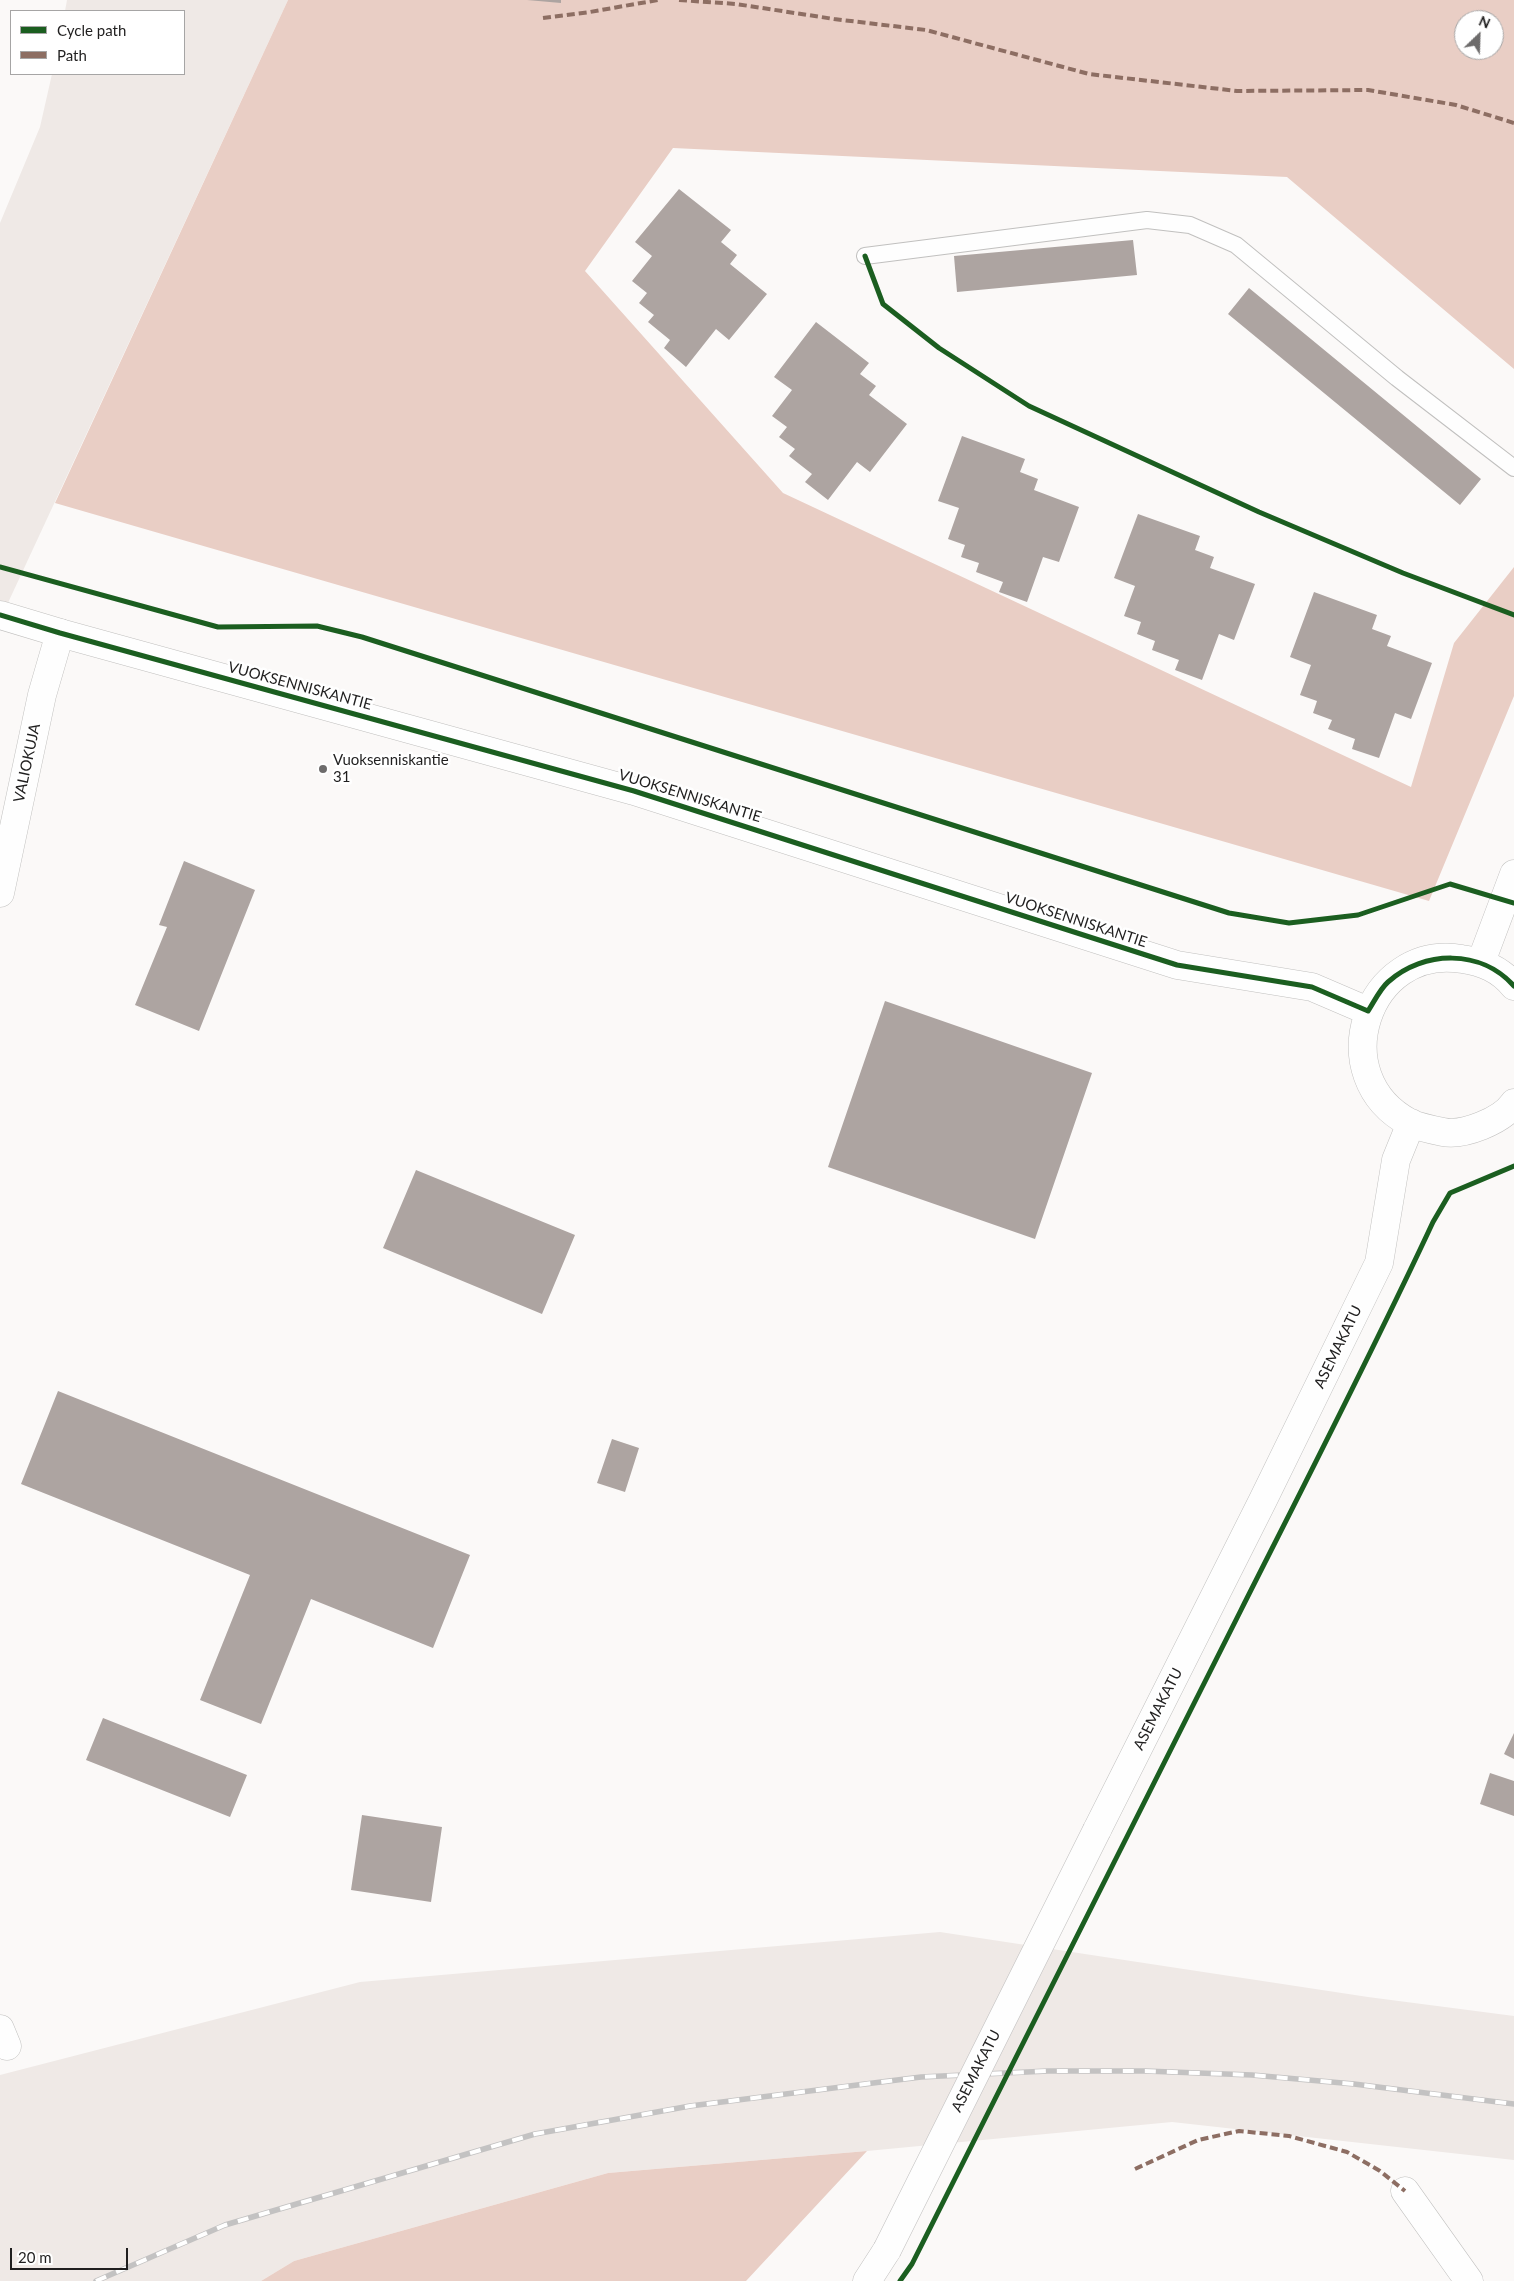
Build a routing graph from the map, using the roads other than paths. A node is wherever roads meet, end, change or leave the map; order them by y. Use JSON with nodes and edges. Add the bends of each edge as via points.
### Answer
{"nodes":[{"id":1,"x":865,"y":256,"type":"dead end"},
{"id":2,"x":1514,"y":468,"type":"edge"},
{"id":3,"x":0,"y":615,"type":"edge"},
{"id":4,"x":60,"y":633,"type":"junction"},
{"id":5,"x":1514,"y":874,"type":"edge"},
{"id":6,"x":0,"y":893,"type":"edge"},
{"id":7,"x":1481,"y":962,"type":"junction"},
{"id":8,"x":1514,"y":986,"type":"edge"},
{"id":9,"x":1368,"y":1011,"type":"junction"},
{"id":10,"x":1514,"y":1104,"type":"edge"},
{"id":11,"x":1411,"y":1124,"type":"junction"},
{"id":12,"x":1406,"y":2191,"type":"dead end"},
{"id":13,"x":867,"y":2281,"type":"edge"},
{"id":14,"x":1469,"y":2281,"type":"edge"}],
"edges":[{"from":1,"to":2,"type":"lane","via":[[1147,220],[1190,225],[1236,245],[1397,378]]},
{"from":3,"to":4,"type":"street","name":"VUOKSENNISKANTIE"},
{"from":4,"to":6,"type":"street","name":"VALIOKUJA","via":[[42,695]]},
{"from":4,"to":9,"type":"street","name":"VUOKSENNISKANTIE","via":[[634,791],[1177,966],[1312,988]]},
{"from":5,"to":7,"type":"street"},
{"from":7,"to":8,"type":"street","via":[[1506,976]]},
{"from":7,"to":9,"type":"street","via":[[1448,956],[1415,963],[1387,982]]},
{"from":9,"to":11,"type":"street","via":[[1362,1036],[1363,1063],[1373,1088],[1389,1109]]},
{"from":10,"to":11,"type":"street","via":[[1480,1127],[1445,1132]]},
{"from":11,"to":13,"type":"street","name":"ASEMAKATU","bridge":true,"via":[[1396,1160],[1379,1263],[887,2250]]},
{"from":12,"to":14,"type":"street"}]}
